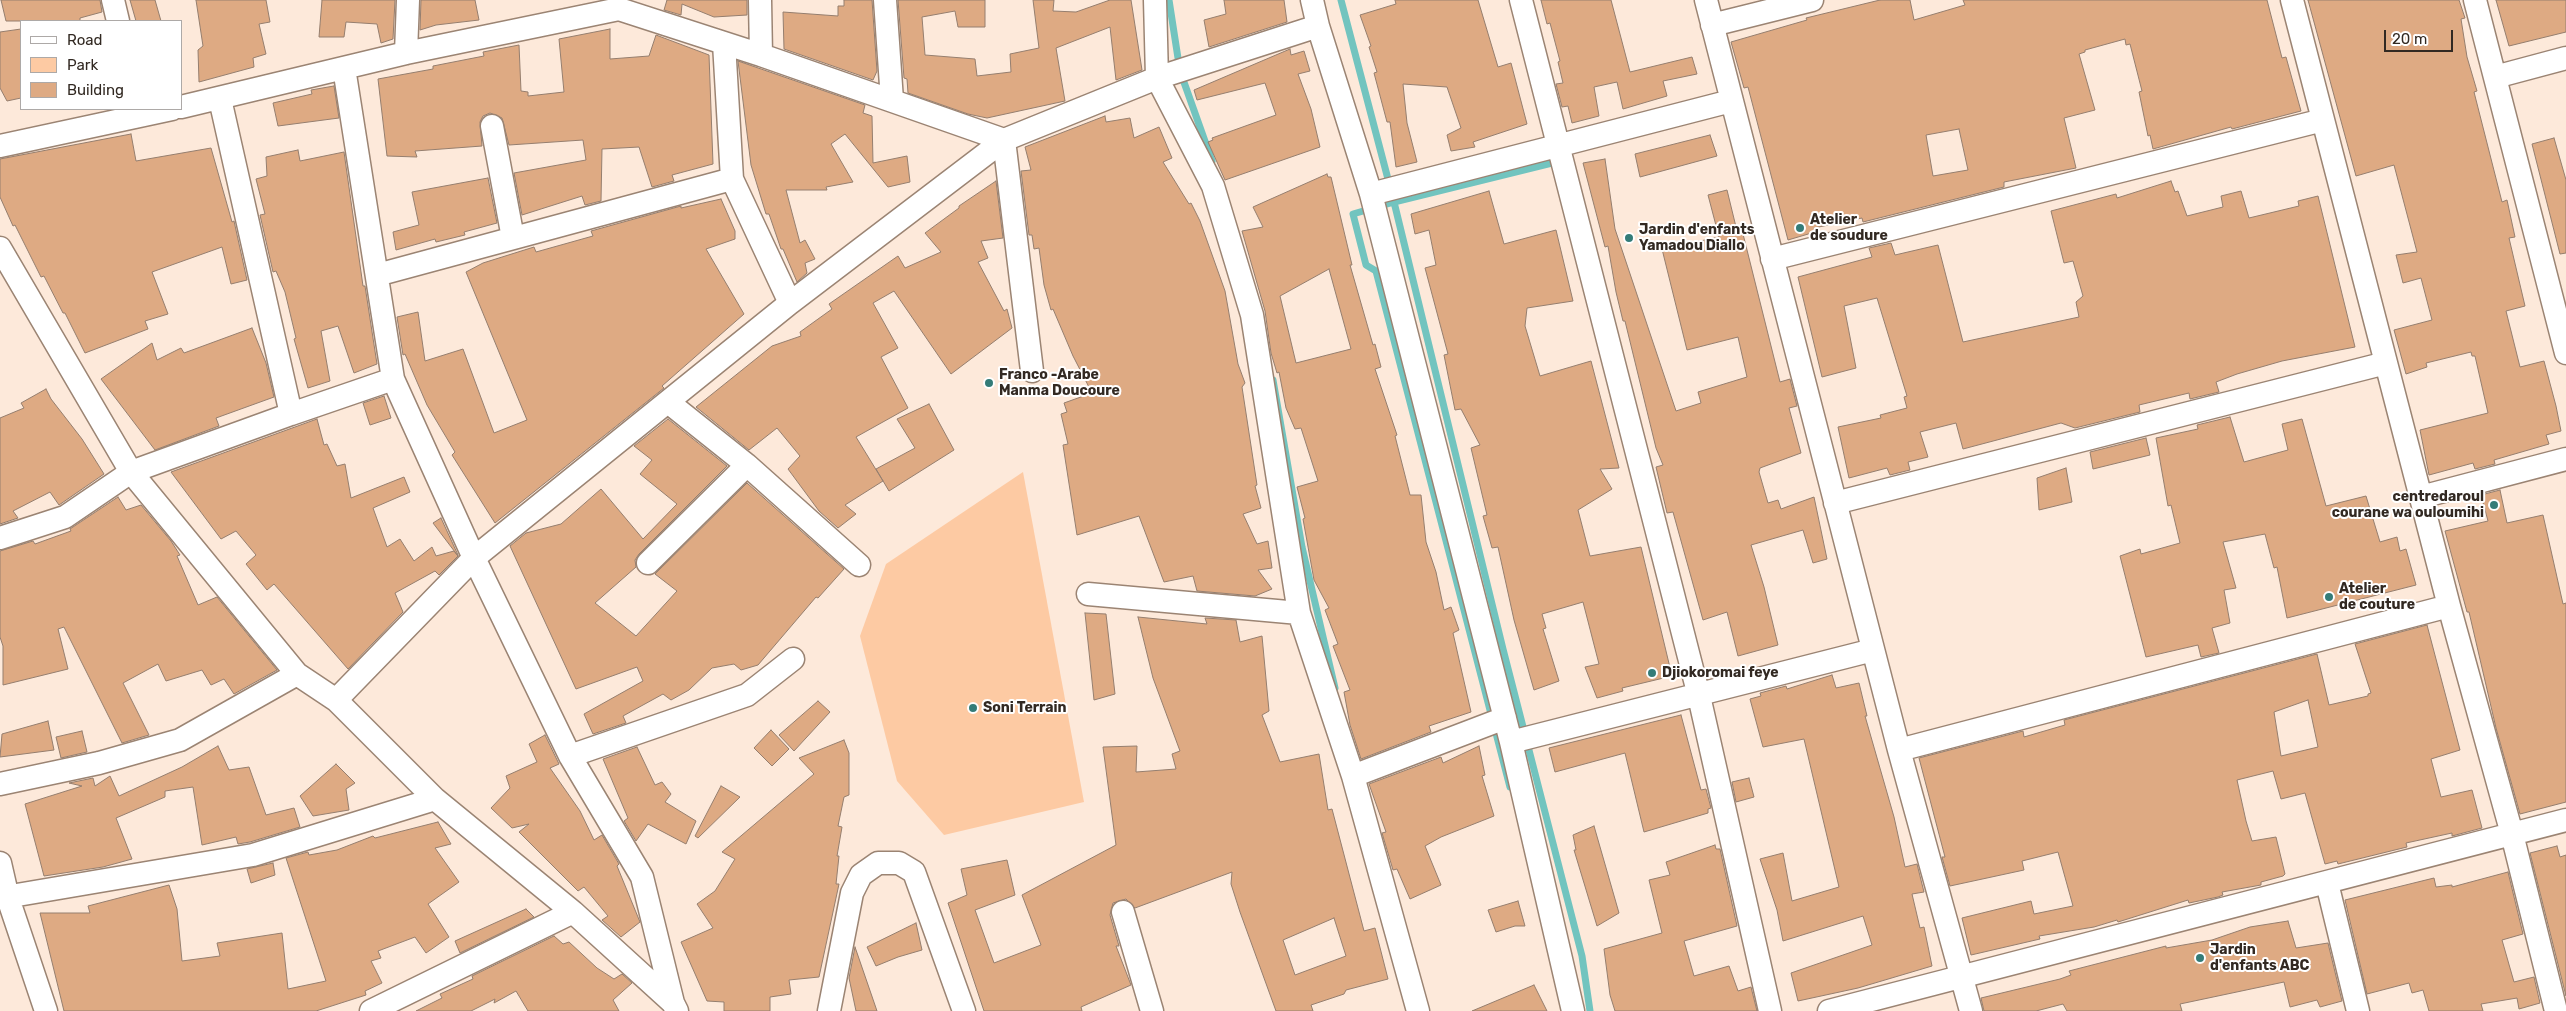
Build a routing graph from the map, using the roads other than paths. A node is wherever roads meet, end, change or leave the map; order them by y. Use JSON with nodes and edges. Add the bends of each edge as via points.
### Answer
{"nodes":[{"id":1,"x":113,"y":0,"type":"edge"},
{"id":2,"x":408,"y":0,"type":"edge"},
{"id":3,"x":760,"y":0,"type":"edge"},
{"id":4,"x":885,"y":0,"type":"edge"},
{"id":5,"x":1155,"y":0,"type":"edge"},
{"id":6,"x":1312,"y":0,"type":"edge"},
{"id":7,"x":1521,"y":0,"type":"edge"},
{"id":8,"x":1706,"y":0,"type":"edge"},
{"id":9,"x":1812,"y":0,"type":"edge"},
{"id":10,"x":2292,"y":0,"type":"edge"},
{"id":11,"x":2475,"y":0,"type":"edge"},
{"id":12,"x":619,"y":4,"type":"edge"},
{"id":13,"x":118,"y":20,"type":"edge"},
{"id":14,"x":1318,"y":26,"type":"junction"},
{"id":15,"x":1712,"y":26,"type":"junction"},
{"id":16,"x":724,"y":43,"type":"junction"},
{"id":17,"x":406,"y":53,"type":"junction"},
{"id":18,"x":761,"y":55,"type":"junction"},
{"id":19,"x":2566,"y":58,"type":"edge"},
{"id":20,"x":344,"y":68,"type":"junction"},
{"id":21,"x":2495,"y":77,"type":"junction"},
{"id":22,"x":1157,"y":78,"type":"junction"},
{"id":23,"x":220,"y":99,"type":"junction"},
{"id":24,"x":892,"y":100,"type":"junction"},
{"id":25,"x":1732,"y":101,"type":"junction"},
{"id":26,"x":182,"y":107,"type":"edge"},
{"id":27,"x":161,"y":110,"type":"edge"},
{"id":28,"x":140,"y":112,"type":"edge"},
{"id":29,"x":2323,"y":120,"type":"junction"},
{"id":30,"x":492,"y":126,"type":"dead end"},
{"id":31,"x":1004,"y":140,"type":"junction"},
{"id":32,"x":0,"y":146,"type":"edge"},
{"id":33,"x":1559,"y":147,"type":"junction"},
{"id":34,"x":732,"y":179,"type":"junction"},
{"id":35,"x":1371,"y":194,"type":"junction"},
{"id":36,"x":513,"y":238,"type":"junction"},
{"id":37,"x":0,"y":248,"type":"edge"},
{"id":38,"x":1772,"y":259,"type":"junction"},
{"id":39,"x":377,"y":275,"type":"junction"},
{"id":40,"x":790,"y":303,"type":"junction"},
{"id":41,"x":2561,"y":314,"type":"edge"},
{"id":42,"x":2566,"y":353,"type":"edge"},
{"id":43,"x":2386,"y":363,"type":"junction"},
{"id":44,"x":1032,"y":371,"type":"dead end"},
{"id":45,"x":393,"y":378,"type":"junction"},
{"id":46,"x":668,"y":402,"type":"junction"},
{"id":47,"x":291,"y":414,"type":"junction"},
{"id":48,"x":2566,"y":459,"type":"edge"},
{"id":49,"x":747,"y":464,"type":"junction"},
{"id":50,"x":131,"y":472,"type":"junction"},
{"id":51,"x":2421,"y":497,"type":"junction"},
{"id":52,"x":1835,"y":503,"type":"junction"},
{"id":53,"x":0,"y":538,"type":"edge"},
{"id":54,"x":474,"y":558,"type":"junction"},
{"id":55,"x":648,"y":563,"type":"dead end"},
{"id":56,"x":859,"y":564,"type":"dead end"},
{"id":57,"x":1088,"y":594,"type":"dead end"},
{"id":58,"x":2449,"y":606,"type":"junction"},
{"id":59,"x":1300,"y":613,"type":"junction"},
{"id":60,"x":1873,"y":650,"type":"junction"},
{"id":61,"x":793,"y":659,"type":"dead end"},
{"id":62,"x":297,"y":674,"type":"junction"},
{"id":63,"x":1699,"y":696,"type":"junction"},
{"id":64,"x":336,"y":700,"type":"junction"},
{"id":65,"x":1505,"y":718,"type":"junction"},
{"id":66,"x":1511,"y":742,"type":"junction"},
{"id":67,"x":1899,"y":750,"type":"junction"},
{"id":68,"x":570,"y":756,"type":"junction"},
{"id":69,"x":1353,"y":776,"type":"junction"},
{"id":70,"x":0,"y":784,"type":"edge"},
{"id":71,"x":436,"y":799,"type":"junction"},
{"id":72,"x":2566,"y":820,"type":"edge"},
{"id":73,"x":2512,"y":834,"type":"junction"},
{"id":74,"x":0,"y":863,"type":"edge"},
{"id":75,"x":2327,"y":882,"type":"junction"},
{"id":76,"x":4,"y":898,"type":"edge"},
{"id":77,"x":573,"y":912,"type":"junction"},
{"id":78,"x":1123,"y":912,"type":"dead end"},
{"id":79,"x":1961,"y":978,"type":"junction"},
{"id":80,"x":675,"y":1007,"type":"edge"},
{"id":81,"x":46,"y":1011,"type":"edge"},
{"id":82,"x":371,"y":1011,"type":"edge"},
{"id":83,"x":829,"y":1011,"type":"edge"},
{"id":84,"x":964,"y":1011,"type":"edge"},
{"id":85,"x":1152,"y":1011,"type":"edge"},
{"id":86,"x":1418,"y":1011,"type":"edge"},
{"id":87,"x":1573,"y":1011,"type":"edge"},
{"id":88,"x":1770,"y":1011,"type":"edge"},
{"id":89,"x":1829,"y":1011,"type":"edge"},
{"id":90,"x":1971,"y":1011,"type":"edge"},
{"id":91,"x":2358,"y":1011,"type":"edge"},
{"id":92,"x":2556,"y":1011,"type":"edge"}],
"edges":[{"from":1,"to":13,"type":"street"},
{"from":2,"to":17,"type":"street"},
{"from":3,"to":18,"type":"street"},
{"from":4,"to":24,"type":"street"},
{"from":5,"to":22,"type":"street"},
{"from":6,"to":14,"type":"street"},
{"from":7,"to":33,"type":"street"},
{"from":8,"to":15,"type":"street"},
{"from":9,"to":15,"type":"street"},
{"from":10,"to":29,"type":"street"},
{"from":11,"to":21,"type":"street"},
{"from":12,"to":16,"type":"street"},
{"from":12,"to":17,"type":"street"},
{"from":14,"to":22,"type":"street"},
{"from":14,"to":35,"type":"street"},
{"from":15,"to":25,"type":"street"},
{"from":16,"to":18,"type":"street"},
{"from":16,"to":34,"type":"street"},
{"from":17,"to":20,"type":"street"},
{"from":18,"to":24,"type":"street"},
{"from":19,"to":21,"type":"street"},
{"from":20,"to":23,"type":"street"},
{"from":20,"to":39,"type":"street"},
{"from":21,"to":41,"type":"street"},
{"from":22,"to":31,"type":"street"},
{"from":22,"to":59,"type":"street","via":[[1213,186],[1252,315]]},
{"from":23,"to":26,"type":"street"},
{"from":23,"to":47,"type":"street"},
{"from":24,"to":31,"type":"street"},
{"from":25,"to":33,"type":"street"},
{"from":25,"to":38,"type":"street"},
{"from":27,"to":28,"type":"street"},
{"from":28,"to":32,"type":"street"},
{"from":29,"to":38,"type":"street"},
{"from":29,"to":43,"type":"street"},
{"from":30,"to":36,"type":"street"},
{"from":31,"to":40,"type":"street"},
{"from":31,"to":44,"type":"street"},
{"from":33,"to":35,"type":"street"},
{"from":33,"to":63,"type":"street"},
{"from":34,"to":36,"type":"street"},
{"from":34,"to":40,"type":"street"},
{"from":35,"to":65,"type":"street"},
{"from":36,"to":39,"type":"street"},
{"from":37,"to":50,"type":"street"},
{"from":38,"to":52,"type":"street"},
{"from":39,"to":45,"type":"street"},
{"from":40,"to":46,"type":"street"},
{"from":41,"to":42,"type":"street"},
{"from":43,"to":51,"type":"street"},
{"from":43,"to":52,"type":"street"},
{"from":45,"to":47,"type":"street"},
{"from":45,"to":54,"type":"street"},
{"from":46,"to":49,"type":"street"},
{"from":46,"to":54,"type":"street"},
{"from":47,"to":50,"type":"street"},
{"from":48,"to":51,"type":"street"},
{"from":49,"to":55,"type":"street"},
{"from":49,"to":56,"type":"street"},
{"from":50,"to":53,"type":"street","via":[[66,516]]},
{"from":50,"to":62,"type":"street"},
{"from":51,"to":58,"type":"street"},
{"from":52,"to":60,"type":"street"},
{"from":54,"to":64,"type":"street"},
{"from":54,"to":68,"type":"street"},
{"from":57,"to":59,"type":"street"},
{"from":58,"to":67,"type":"street"},
{"from":58,"to":73,"type":"street"},
{"from":59,"to":69,"type":"street"},
{"from":60,"to":63,"type":"street"},
{"from":60,"to":67,"type":"street"},
{"from":61,"to":68,"type":"street","via":[[747,695]]},
{"from":62,"to":64,"type":"street"},
{"from":62,"to":70,"type":"street","via":[[180,740],[99,763]]},
{"from":63,"to":66,"type":"street"},
{"from":63,"to":88,"type":"street"},
{"from":64,"to":71,"type":"street"},
{"from":65,"to":66,"type":"street"},
{"from":65,"to":69,"type":"street"},
{"from":66,"to":87,"type":"street"},
{"from":67,"to":79,"type":"street"},
{"from":68,"to":80,"type":"street","via":[[642,877]]},
{"from":69,"to":86,"type":"street"},
{"from":71,"to":76,"type":"street","via":[[253,855]]},
{"from":71,"to":77,"type":"street"},
{"from":72,"to":73,"type":"street"},
{"from":73,"to":75,"type":"street"},
{"from":73,"to":92,"type":"street"},
{"from":74,"to":76,"type":"street"},
{"from":75,"to":79,"type":"street"},
{"from":75,"to":91,"type":"street"},
{"from":76,"to":81,"type":"street"},
{"from":77,"to":80,"type":"street"},
{"from":77,"to":82,"type":"street"},
{"from":78,"to":85,"type":"street"},
{"from":79,"to":89,"type":"street"},
{"from":79,"to":90,"type":"street"},
{"from":83,"to":84,"type":"street","via":[[852,893],[860,875],[878,863],[899,863],[914,872]]}]}
